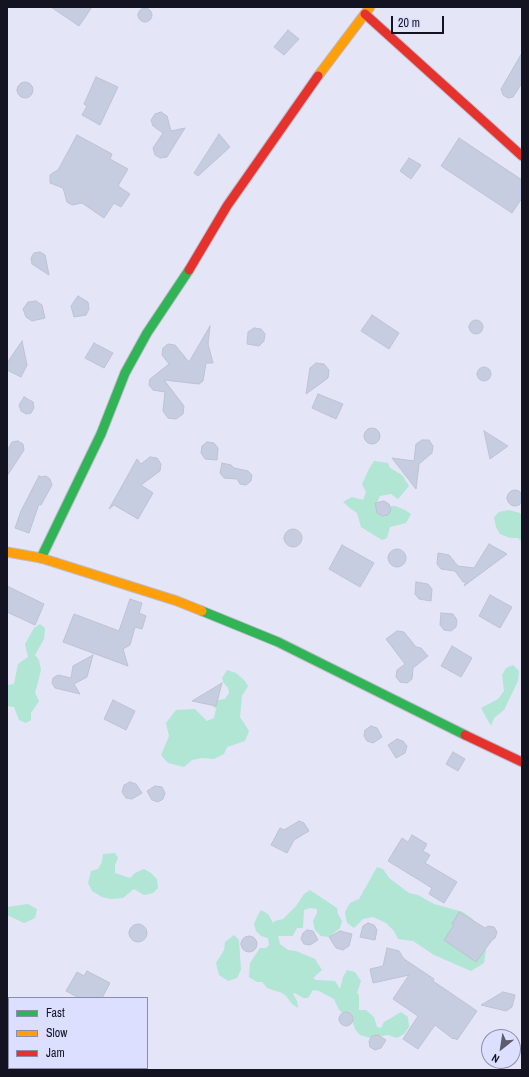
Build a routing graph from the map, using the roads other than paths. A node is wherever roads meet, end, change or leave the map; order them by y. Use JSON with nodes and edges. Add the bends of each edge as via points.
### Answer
{"nodes":[{"id":1,"x":368,"y":10,"type":"edge"},
{"id":2,"x":522,"y":156,"type":"edge"},
{"id":3,"x":7,"y":552,"type":"edge"},
{"id":4,"x":41,"y":558,"type":"junction"},
{"id":5,"x":522,"y":762,"type":"edge"}],
"edges":[{"from":1,"to":2,"type":"street"},
{"from":1,"to":4,"type":"street","via":[[331,58],[227,206],[186,275],[147,333],[125,373],[101,434]]},
{"from":3,"to":4,"type":"street"},
{"from":4,"to":5,"type":"street","via":[[177,601],[278,642]]}]}
